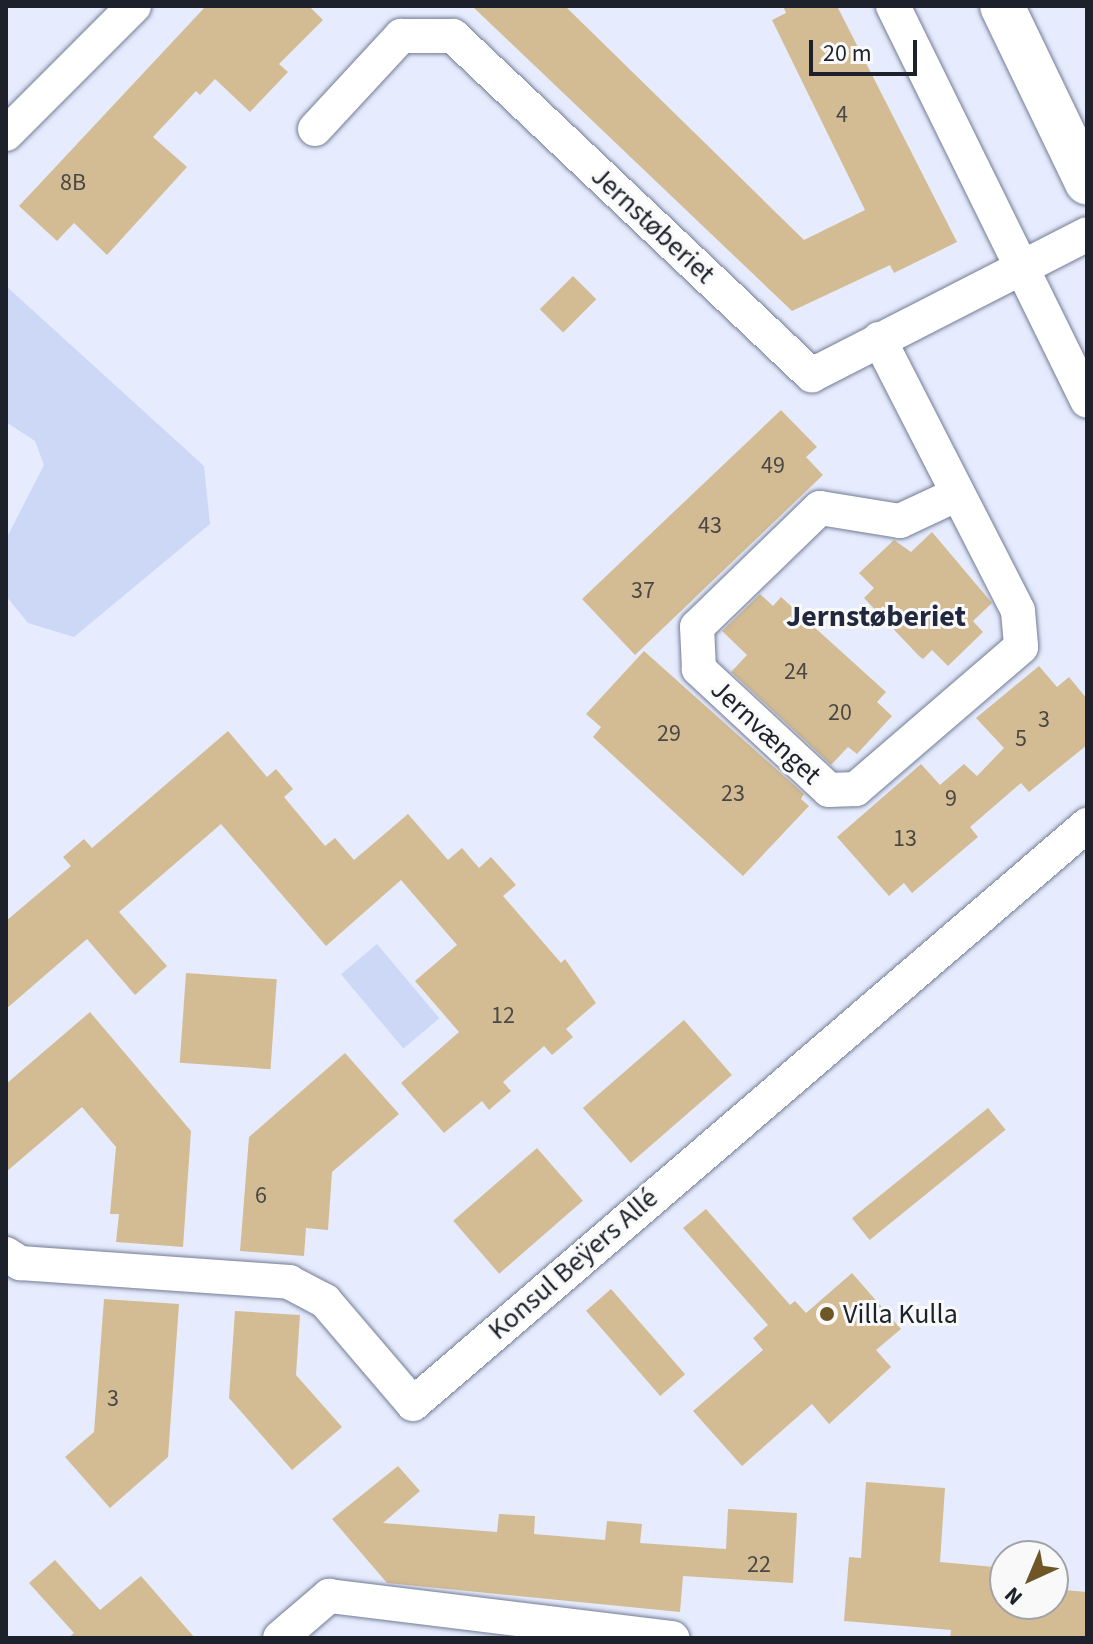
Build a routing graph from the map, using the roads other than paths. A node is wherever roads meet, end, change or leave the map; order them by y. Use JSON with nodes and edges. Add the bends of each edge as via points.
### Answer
{"nodes":[{"id":1,"x":134,"y":6,"type":"edge"},
{"id":2,"x":893,"y":6,"type":"edge"},
{"id":3,"x":1002,"y":6,"type":"edge"},
{"id":4,"x":315,"y":129,"type":"dead end"},
{"id":5,"x":6,"y":134,"type":"edge"},
{"id":6,"x":1087,"y":183,"type":"edge"},
{"id":7,"x":1087,"y":234,"type":"edge"},
{"id":8,"x":1020,"y":267,"type":"junction"},
{"id":9,"x":879,"y":339,"type":"junction"},
{"id":10,"x":1087,"y":401,"type":"edge"},
{"id":11,"x":958,"y":494,"type":"junction"},
{"id":12,"x":1087,"y":825,"type":"edge"},
{"id":13,"x":6,"y":1254,"type":"edge"},
{"id":14,"x":280,"y":1638,"type":"edge"},
{"id":15,"x":672,"y":1638,"type":"edge"}],
"edges":[{"from":1,"to":5,"type":"street"},
{"from":2,"to":8,"type":"street"},
{"from":3,"to":6,"type":"street"},
{"from":4,"to":9,"type":"street","name":"Jernstøberiet","via":[[401,36],[453,36],[812,375]]},
{"from":7,"to":8,"type":"street","name":"Jernstøberiet"},
{"from":8,"to":9,"type":"street","name":"Jernstøberiet"},
{"from":8,"to":10,"type":"street"},
{"from":9,"to":11,"type":"street","name":"Jernvænget"},
{"from":11,"to":11,"type":"street","name":"Jernvænget","via":[[1018,611],[1021,647],[856,789],[829,790],[699,669],[697,627],[820,508],[900,521]]},
{"from":12,"to":13,"type":"street","name":"Konsul Beÿers Allé","via":[[413,1404],[325,1301],[289,1282],[20,1263]]},
{"from":14,"to":15,"type":"street","via":[[329,1596]]}]}
